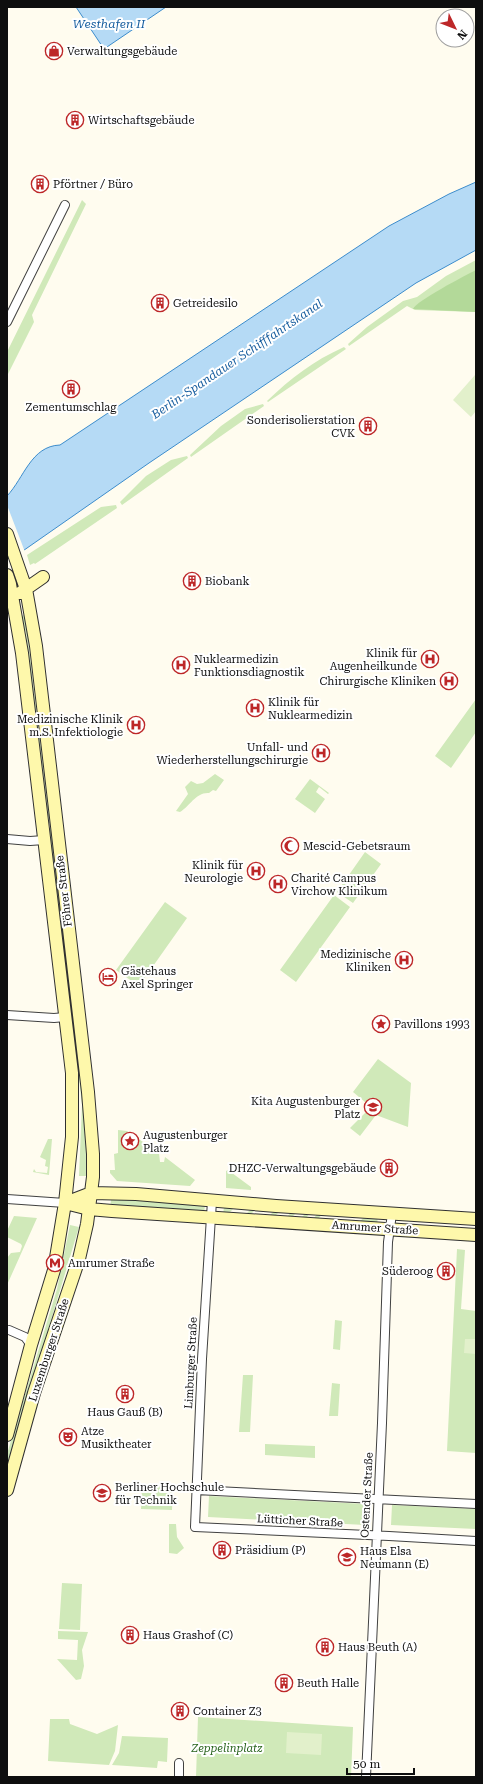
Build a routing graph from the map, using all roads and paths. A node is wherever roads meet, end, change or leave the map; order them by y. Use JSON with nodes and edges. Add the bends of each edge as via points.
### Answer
{"nodes":[{"id":1,"x":65,"y":205,"type":"dead end"},
{"id":2,"x":7,"y":322,"type":"edge"},
{"id":3,"x":7,"y":534,"type":"edge"},
{"id":4,"x":43,"y":577,"type":"dead end"},
{"id":5,"x":8,"y":578,"type":"edge"},
{"id":6,"x":26,"y":589,"type":"junction"},
{"id":7,"x":10,"y":600,"type":"edge"},
{"id":8,"x":7,"y":839,"type":"edge"},
{"id":9,"x":44,"y":840,"type":"junction"},
{"id":10,"x":7,"y":1014,"type":"edge"},
{"id":11,"x":66,"y":1017,"type":"junction"},
{"id":12,"x":91,"y":1193,"type":"junction"},
{"id":13,"x":7,"y":1198,"type":"edge"},
{"id":14,"x":212,"y":1201,"type":"junction"},
{"id":15,"x":65,"y":1202,"type":"junction"},
{"id":16,"x":89,"y":1209,"type":"junction"},
{"id":17,"x":392,"y":1214,"type":"junction"},
{"id":18,"x":210,"y":1218,"type":"junction"},
{"id":19,"x":476,"y":1219,"type":"edge"},
{"id":20,"x":390,"y":1229,"type":"junction"},
{"id":21,"x":476,"y":1235,"type":"edge"},
{"id":22,"x":9,"y":1330,"type":"dead end"},
{"id":23,"x":31,"y":1345,"type":"junction"},
{"id":24,"x":7,"y":1435,"type":"edge"},
{"id":25,"x":7,"y":1490,"type":"edge"},
{"id":26,"x":196,"y":1490,"type":"junction"},
{"id":27,"x":378,"y":1499,"type":"junction"},
{"id":28,"x":476,"y":1504,"type":"edge"},
{"id":29,"x":194,"y":1527,"type":"joint"},
{"id":30,"x":377,"y":1535,"type":"junction"},
{"id":31,"x":476,"y":1542,"type":"edge"},
{"id":32,"x":179,"y":1764,"type":"dead end"},
{"id":33,"x":179,"y":1777,"type":"edge"},
{"id":34,"x":366,"y":1777,"type":"edge"}],
"edges":[{"from":1,"to":2,"type":"street"},
{"from":3,"to":6,"type":"main road","name":"Föhrer Straße"},
{"from":4,"to":6,"type":"main road"},
{"from":5,"to":7,"type":"main road","name":"Föhrer Straße"},
{"from":6,"to":7,"type":"main road"},
{"from":6,"to":12,"type":"main road","name":"Föhrer Straße","via":[[36,653],[92,1126]]},
{"from":7,"to":9,"type":"main road","name":"Föhrer Straße","via":[[22,653]]},
{"from":8,"to":9,"type":"street"},
{"from":9,"to":11,"type":"main road","name":"Föhrer Straße"},
{"from":10,"to":11,"type":"street"},
{"from":11,"to":15,"type":"main road","name":"Föhrer Straße","via":[[72,1073],[71,1156]]},
{"from":12,"to":14,"type":"main road","name":"Amrumer Straße"},
{"from":12,"to":15,"type":"main road","name":"Amrumer Straße"},
{"from":12,"to":16,"type":"main road","name":"Föhrer Straße"},
{"from":13,"to":15,"type":"street"},
{"from":14,"to":17,"type":"main road","name":"Amrumer Straße"},
{"from":14,"to":18,"type":"street","name":"Limburger Straße"},
{"from":15,"to":16,"type":"main road","name":"Amrumer Straße"},
{"from":15,"to":23,"type":"main road","name":"Luxemburger Straße","via":[[54,1270]]},
{"from":16,"to":18,"type":"main road","name":"Amrumer Straße"},
{"from":16,"to":25,"type":"main road","name":"Luxemburger Straße","via":[[79,1259],[34,1393]]},
{"from":17,"to":19,"type":"main road","name":"Amrumer Straße"},
{"from":17,"to":20,"type":"street","name":"Ostender Straße"},
{"from":18,"to":20,"type":"main road","name":"Amrumer Straße"},
{"from":18,"to":26,"type":"street","name":"Limburger Straße"},
{"from":20,"to":21,"type":"main road","name":"Amrumer Straße"},
{"from":20,"to":27,"type":"street","name":"Ostender Straße"},
{"from":22,"to":23,"type":"street","via":[[25,1337]]},
{"from":23,"to":24,"type":"main road","name":"Luxemburger Straße"},
{"from":26,"to":27,"type":"street"},
{"from":26,"to":29,"type":"street","name":"Limburger Straße"},
{"from":27,"to":28,"type":"street"},
{"from":27,"to":30,"type":"street","name":"Ostender Straße"},
{"from":29,"to":30,"type":"street","name":"Lütticher Straße"},
{"from":30,"to":31,"type":"street","name":"Lütticher Straße"},
{"from":30,"to":34,"type":"street","name":"Ostender Straße"},
{"from":32,"to":33,"type":"street"}]}
